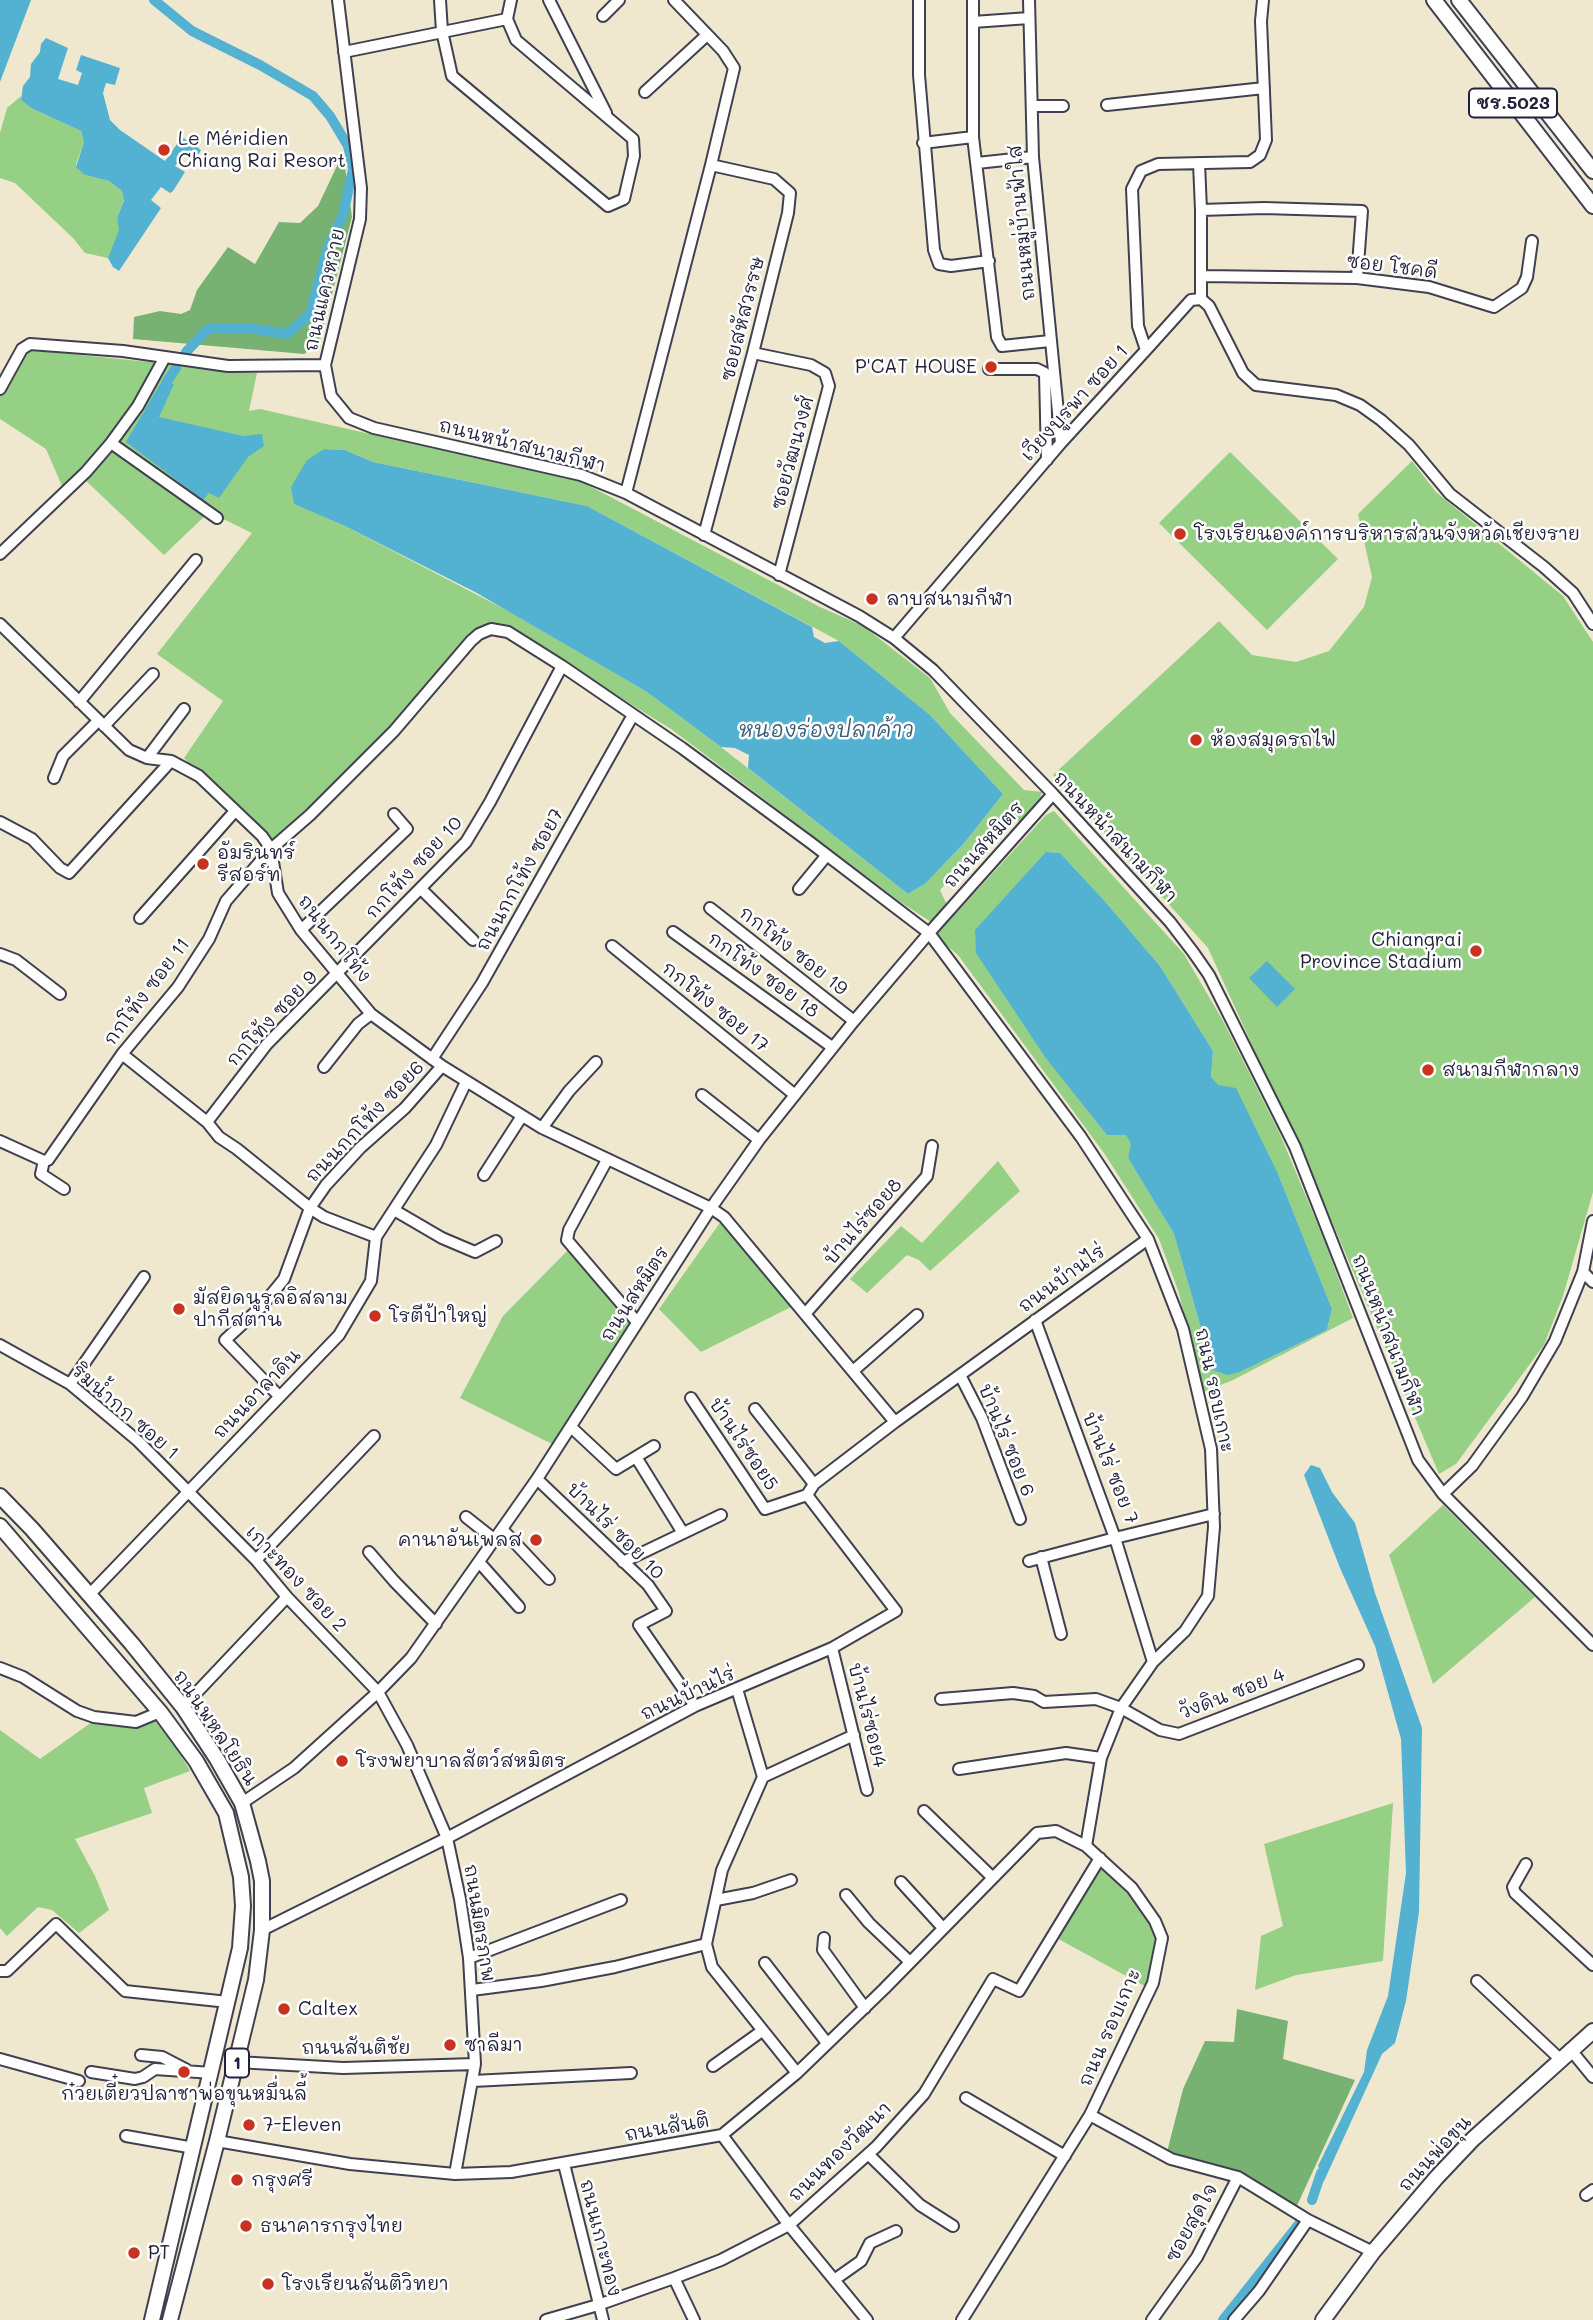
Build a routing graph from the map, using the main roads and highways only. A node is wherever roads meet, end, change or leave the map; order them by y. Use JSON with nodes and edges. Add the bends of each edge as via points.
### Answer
{"nodes":[{"id":1,"x":1434,"y":0,"type":"edge"},
{"id":2,"x":1459,"y":0,"type":"edge"},
{"id":3,"x":1593,"y":172,"type":"edge"},
{"id":4,"x":1593,"y":206,"type":"edge"},
{"id":5,"x":0,"y":1496,"type":"edge"},
{"id":6,"x":0,"y":1526,"type":"edge"},
{"id":7,"x":242,"y":1803,"type":"junction"},
{"id":8,"x":226,"y":1813,"type":"junction"},
{"id":9,"x":1593,"y":2031,"type":"edge"},
{"id":10,"x":152,"y":2320,"type":"edge"},
{"id":11,"x":170,"y":2320,"type":"edge"},
{"id":12,"x":1323,"y":2320,"type":"edge"}],
"edges":[{"from":1,"to":4,"type":"main road","number":"ชร.5023"},
{"from":2,"to":3,"type":"main road","number":"ชร.5023"},
{"from":5,"to":7,"type":"main road","name":"ถนนพหลโยธิน","number":"1","via":[[183,1707]]},
{"from":6,"to":8,"type":"main road","name":"ถนนพหลโยธิน","number":"1","via":[[160,1712]]},
{"from":7,"to":8,"type":"main road"},
{"from":7,"to":11,"type":"main road","name":"ถนนพหลโยธิน","number":"1","via":[[261,1881],[256,1980]]},
{"from":8,"to":10,"type":"main road","name":"ถนนพหลโยธิน","number":"1","via":[[241,1877],[240,1948]]},
{"from":9,"to":12,"type":"main road","name":"ถนนพ่อขุน","via":[[1472,2139],[1373,2252]]}]}
